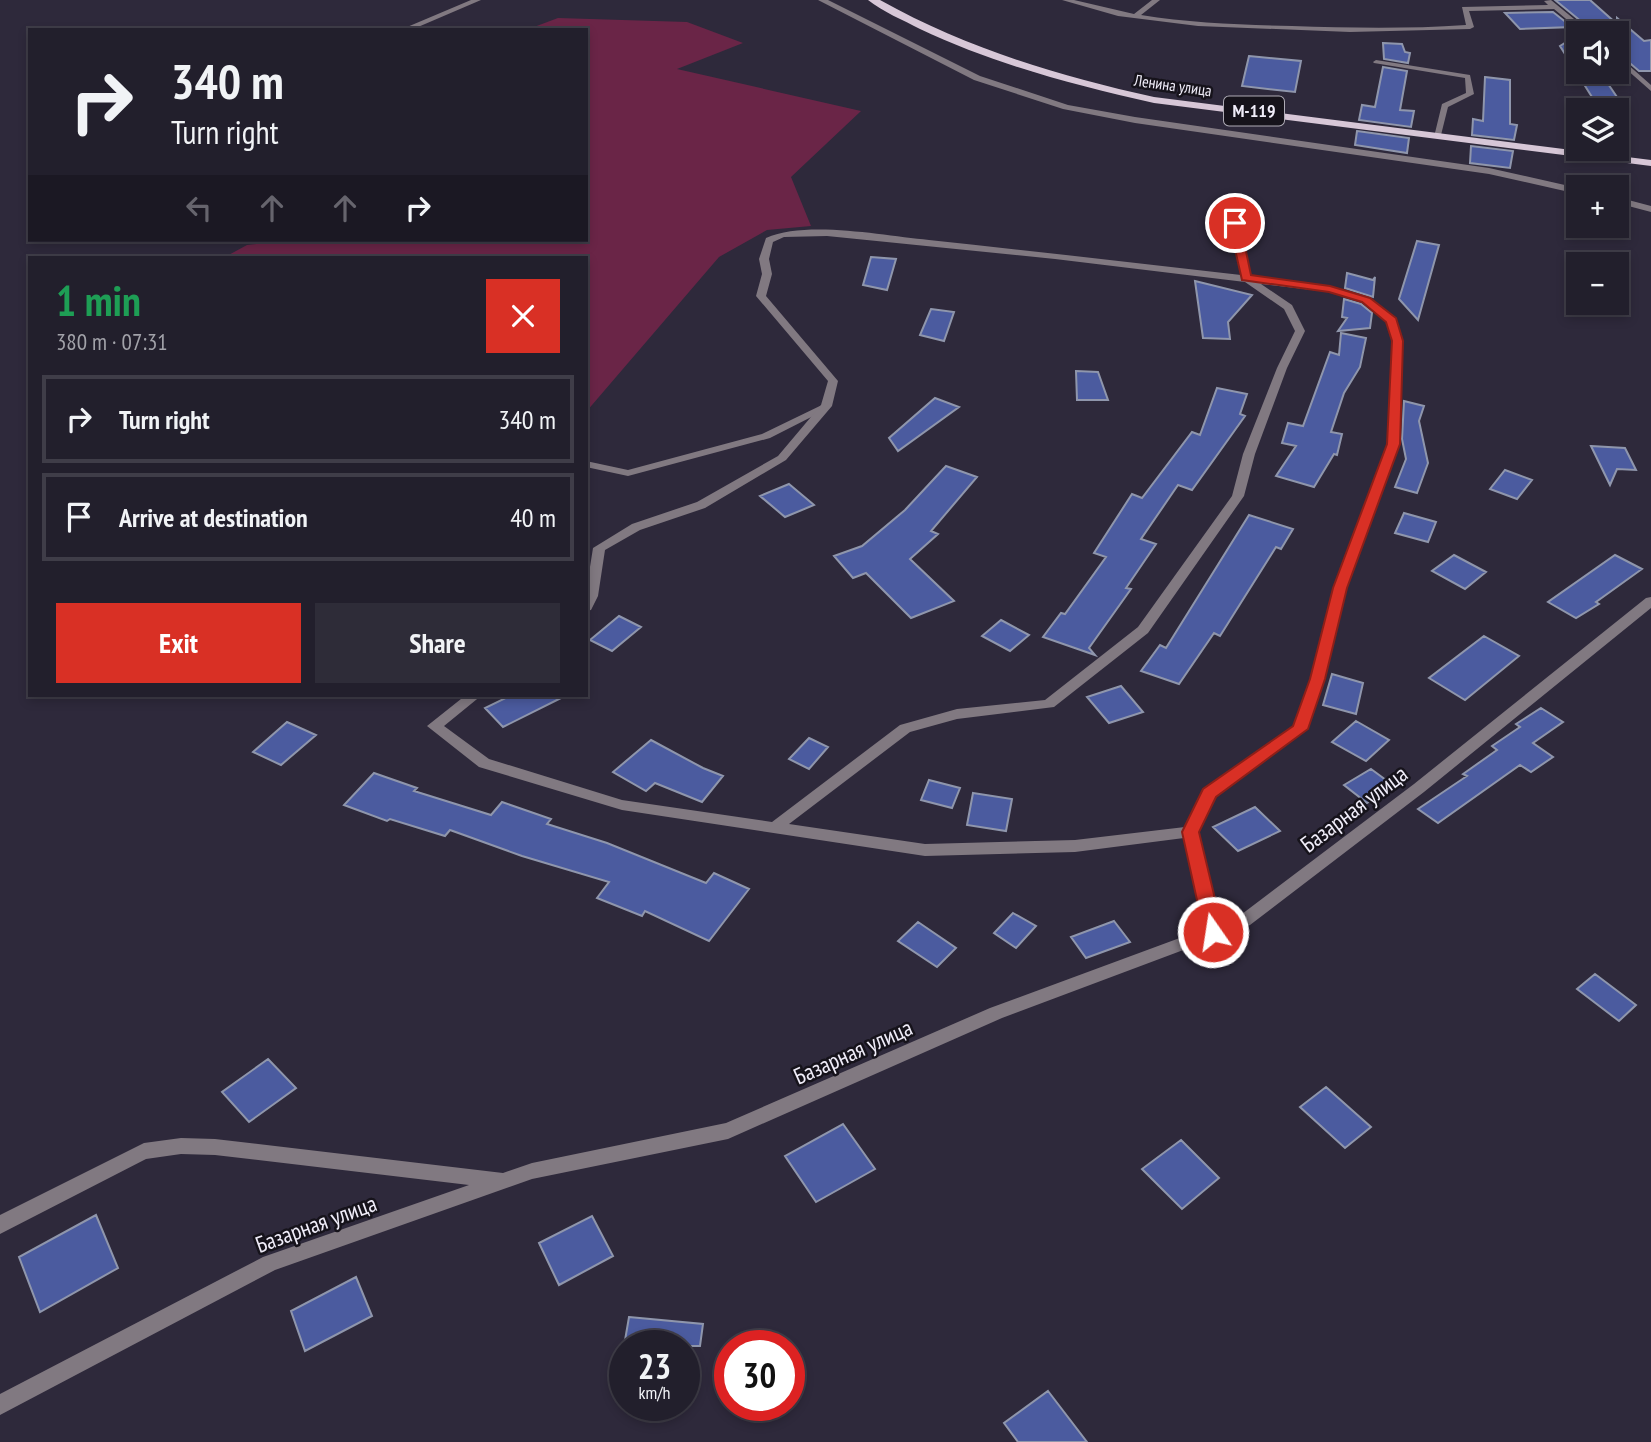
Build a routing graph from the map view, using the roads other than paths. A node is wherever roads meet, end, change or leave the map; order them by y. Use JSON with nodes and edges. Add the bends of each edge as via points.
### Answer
{"nodes":[{"id":1,"x":477,"y":0,"type":"edge"},
{"id":2,"x":822,"y":0,"type":"edge"},
{"id":3,"x":873,"y":0,"type":"edge"},
{"id":4,"x":1066,"y":0,"type":"edge"},
{"id":5,"x":1156,"y":0,"type":"edge"},
{"id":6,"x":1546,"y":0,"type":"edge"},
{"id":7,"x":1555,"y":7,"type":"junction"},
{"id":8,"x":1136,"y":16,"type":"junction"},
{"id":9,"x":1572,"y":21,"type":"edge"},
{"id":10,"x":409,"y":28,"type":"edge"},
{"id":11,"x":1376,"y":62,"type":"dead end"},
{"id":12,"x":1629,"y":68,"type":"edge"},
{"id":13,"x":1651,"y":89,"type":"edge"},
{"id":14,"x":1437,"y":135,"type":"junction"},
{"id":15,"x":1651,"y":163,"type":"edge"},
{"id":16,"x":1566,"y":188,"type":"edge"},
{"id":17,"x":1629,"y":203,"type":"edge"},
{"id":18,"x":1651,"y":209,"type":"edge"},
{"id":19,"x":1235,"y":223,"type":"dead end"},
{"id":20,"x":1246,"y":278,"type":"junction"},
{"id":21,"x":827,"y":406,"type":"junction"},
{"id":22,"x":588,"y":464,"type":"edge"},
{"id":23,"x":1651,"y":601,"type":"edge"},
{"id":24,"x":588,"y":603,"type":"edge"},
{"id":25,"x":472,"y":697,"type":"edge"},
{"id":26,"x":775,"y":827,"type":"junction"},
{"id":27,"x":1190,"y":832,"type":"junction"},
{"id":28,"x":1213,"y":932,"type":"junction"},
{"id":29,"x":505,"y":1181,"type":"junction"},
{"id":30,"x":0,"y":1225,"type":"edge"},
{"id":31,"x":0,"y":1405,"type":"edge"}],
"edges":[{"from":1,"to":10,"type":"street"},
{"from":2,"to":16,"type":"street","via":[[977,78],[1066,107],[1489,171]]},
{"from":3,"to":14,"type":"main road","name":"Ленина улица","number":"М-119","via":[[895,14],[994,55],[1085,85],[1154,100]]},
{"from":4,"to":8,"type":"street"},
{"from":5,"to":8,"type":"street"},
{"from":6,"to":7,"type":"street"},
{"from":7,"to":8,"type":"street","via":[[1465,9],[1470,27],[1424,30],[1260,27]]},
{"from":7,"to":9,"type":"street"},
{"from":11,"to":14,"type":"lane","via":[[1468,76],[1470,94],[1445,106]]},
{"from":12,"to":13,"type":"street"},
{"from":14,"to":15,"type":"main road","name":"Ленина улица","number":"М-119"},
{"from":17,"to":18,"type":"street"},
{"from":19,"to":20,"type":"street"},
{"from":20,"to":21,"type":"street","via":[[840,235],[783,234],[769,240],[761,296],[833,381]]},
{"from":20,"to":26,"type":"street","via":[[1288,307],[1300,331],[1249,454],[1238,496],[1143,630],[1049,704],[957,713],[905,728]]},
{"from":20,"to":27,"type":"street","via":[[1330,289],[1366,300],[1391,320],[1398,341],[1393,444],[1340,588],[1318,679],[1300,729],[1209,793]]},
{"from":21,"to":22,"type":"lane","via":[[766,436],[628,472]]},
{"from":21,"to":24,"type":"street","via":[[782,458],[701,505],[636,527],[599,548]]},
{"from":23,"to":28,"type":"street","name":"Базарная улица","via":[[1244,921]]},
{"from":25,"to":26,"type":"street","via":[[434,726],[484,763],[622,805]]},
{"from":26,"to":27,"type":"street","via":[[925,850],[1075,846]]},
{"from":27,"to":28,"type":"street"},
{"from":28,"to":29,"type":"street","name":"Базарная улица","via":[[996,1013],[729,1131],[532,1171]]},
{"from":29,"to":30,"type":"street","via":[[181,1146],[144,1151]]},
{"from":29,"to":31,"type":"street","name":"Базарная улица","via":[[270,1263]]}]}
